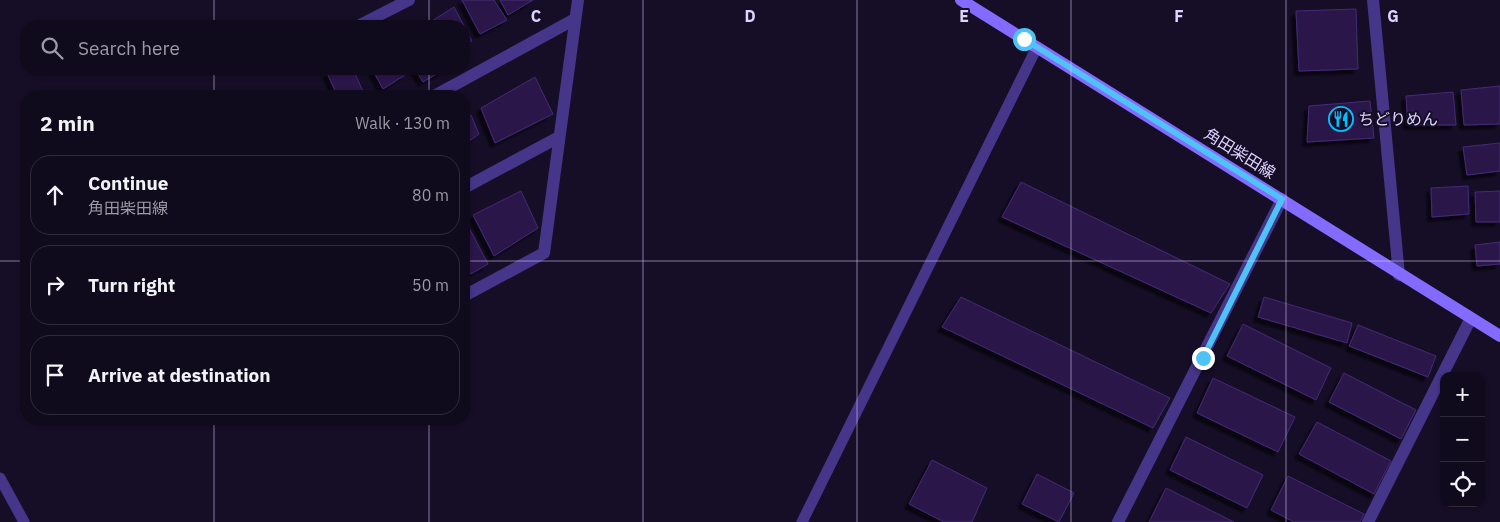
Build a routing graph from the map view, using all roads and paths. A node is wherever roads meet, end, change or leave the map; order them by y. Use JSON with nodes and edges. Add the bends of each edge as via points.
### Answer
{"nodes":[{"id":1,"x":409,"y":0,"type":"edge"},
{"id":2,"x":578,"y":0,"type":"edge"},
{"id":3,"x":961,"y":0,"type":"edge"},
{"id":4,"x":1373,"y":0,"type":"edge"},
{"id":5,"x":575,"y":19,"type":"junction"},
{"id":6,"x":370,"y":20,"type":"edge"},
{"id":7,"x":1037,"y":47,"type":"junction"},
{"id":8,"x":445,"y":90,"type":"edge"},
{"id":9,"x":559,"y":137,"type":"junction"},
{"id":10,"x":470,"y":185,"type":"edge"},
{"id":11,"x":1282,"y":199,"type":"junction"},
{"id":12,"x":1400,"y":275,"type":"junction"},
{"id":13,"x":470,"y":293,"type":"edge"},
{"id":14,"x":1471,"y":318,"type":"junction"},
{"id":15,"x":1500,"y":336,"type":"edge"},
{"id":16,"x":0,"y":478,"type":"edge"},
{"id":17,"x":24,"y":522,"type":"edge"},
{"id":18,"x":802,"y":522,"type":"edge"},
{"id":19,"x":1118,"y":522,"type":"edge"},
{"id":20,"x":1368,"y":522,"type":"edge"}],
"edges":[{"from":1,"to":6,"type":"street"},
{"from":2,"to":5,"type":"street"},
{"from":3,"to":7,"type":"main road","name":"角田柴田線"},
{"from":4,"to":12,"type":"street"},
{"from":5,"to":8,"type":"street"},
{"from":5,"to":9,"type":"street"},
{"from":7,"to":11,"type":"main road","name":"角田柴田線"},
{"from":7,"to":18,"type":"lane"},
{"from":9,"to":10,"type":"street"},
{"from":9,"to":13,"type":"street","via":[[544,253]]},
{"from":11,"to":12,"type":"main road","name":"角田柴田線"},
{"from":11,"to":19,"type":"street"},
{"from":12,"to":14,"type":"main road","name":"角田柴田線"},
{"from":14,"to":15,"type":"main road","name":"角田柴田線"},
{"from":14,"to":20,"type":"street"},
{"from":16,"to":17,"type":"lane"}]}
